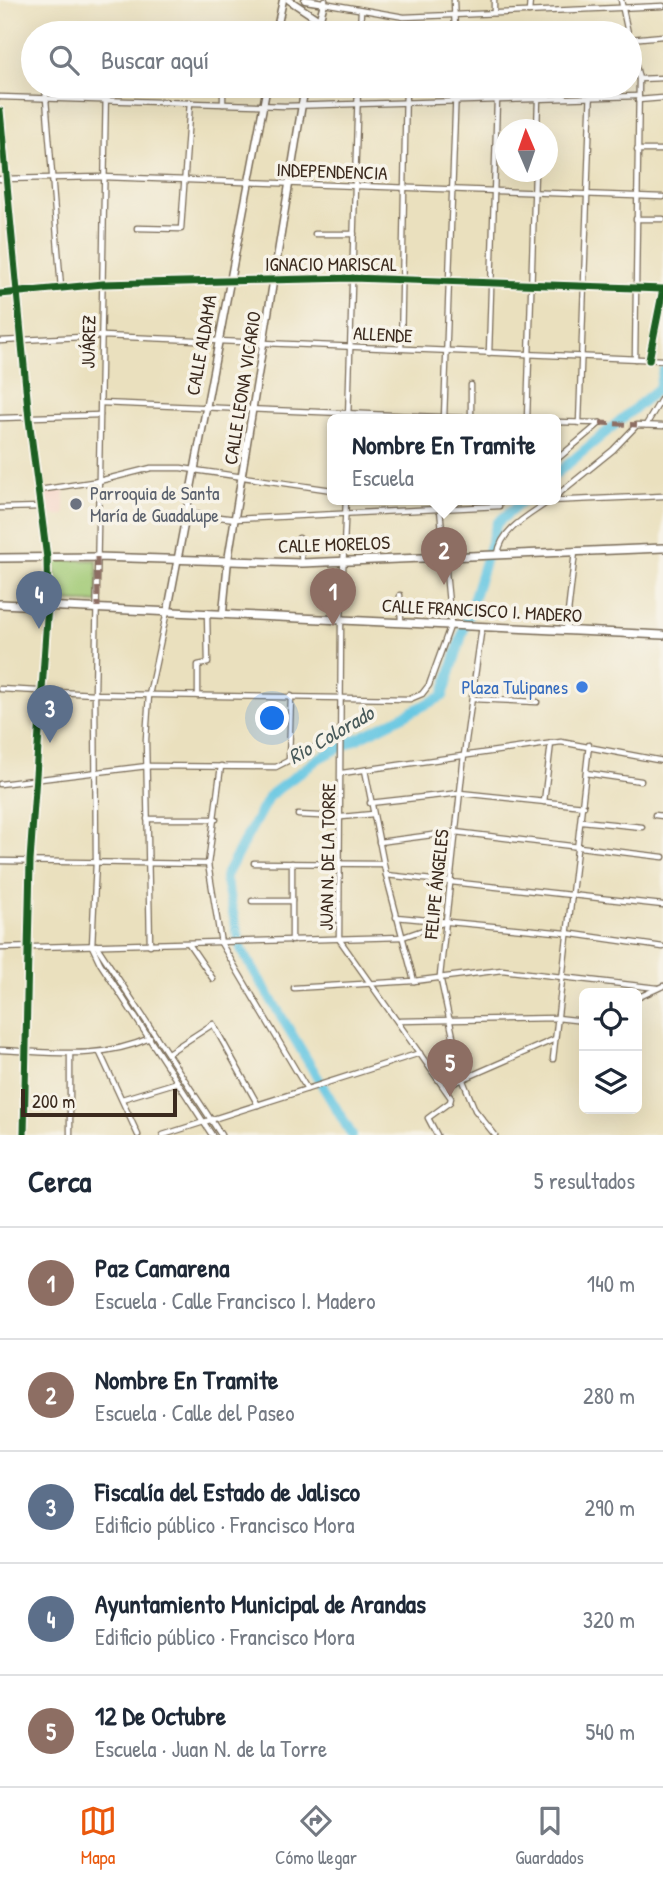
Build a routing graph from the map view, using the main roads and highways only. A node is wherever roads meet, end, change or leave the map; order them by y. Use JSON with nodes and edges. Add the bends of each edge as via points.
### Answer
{"nodes":[{"id":1,"x":283,"y":0,"type":"edge"},
{"id":2,"x":289,"y":0,"type":"edge"},
{"id":3,"x":305,"y":0,"type":"edge"},
{"id":4,"x":324,"y":2,"type":"edge"},
{"id":5,"x":319,"y":20,"type":"joint"},
{"id":6,"x":279,"y":21,"type":"edge"},
{"id":7,"x":265,"y":98,"type":"edge"},
{"id":8,"x":303,"y":98,"type":"edge"},
{"id":9,"x":663,"y":548,"type":"edge"},
{"id":10,"x":0,"y":558,"type":"edge"},
{"id":11,"x":228,"y":560,"type":"junction"},
{"id":12,"x":177,"y":561,"type":"junction"},
{"id":13,"x":0,"y":604,"type":"edge"},
{"id":14,"x":167,"y":610,"type":"junction"},
{"id":15,"x":223,"y":612,"type":"junction"},
{"id":16,"x":663,"y":635,"type":"edge"}],
"edges":[{"from":1,"to":6,"type":"main road"},
{"from":2,"to":5,"type":"main road"},
{"from":3,"to":4,"type":"main road"},
{"from":4,"to":5,"type":"main road"},
{"from":7,"to":12,"type":"main road","name":"CALLE ALDAMA"},
{"from":8,"to":11,"type":"main road","name":"CALLE LEONA VICARIO"},
{"from":9,"to":11,"type":"main road","name":"CALLE MORELOS","via":[[302,563]]},
{"from":10,"to":12,"type":"main road","name":"CALLE MORELOS"},
{"from":11,"to":12,"type":"main road","name":"CALLE MORELOS"},
{"from":11,"to":15,"type":"main road","name":"CALLE LEONA VICARIO"},
{"from":12,"to":14,"type":"main road","name":"CALLE ALDAMA"},
{"from":13,"to":14,"type":"main road","name":"CALLE FRANCISCO I. MADERO"},
{"from":14,"to":15,"type":"main road","name":"CALLE FRANCISCO I. MADERO"},
{"from":15,"to":16,"type":"main road","name":"CALLE FRANCISCO I. MADERO"}]}
